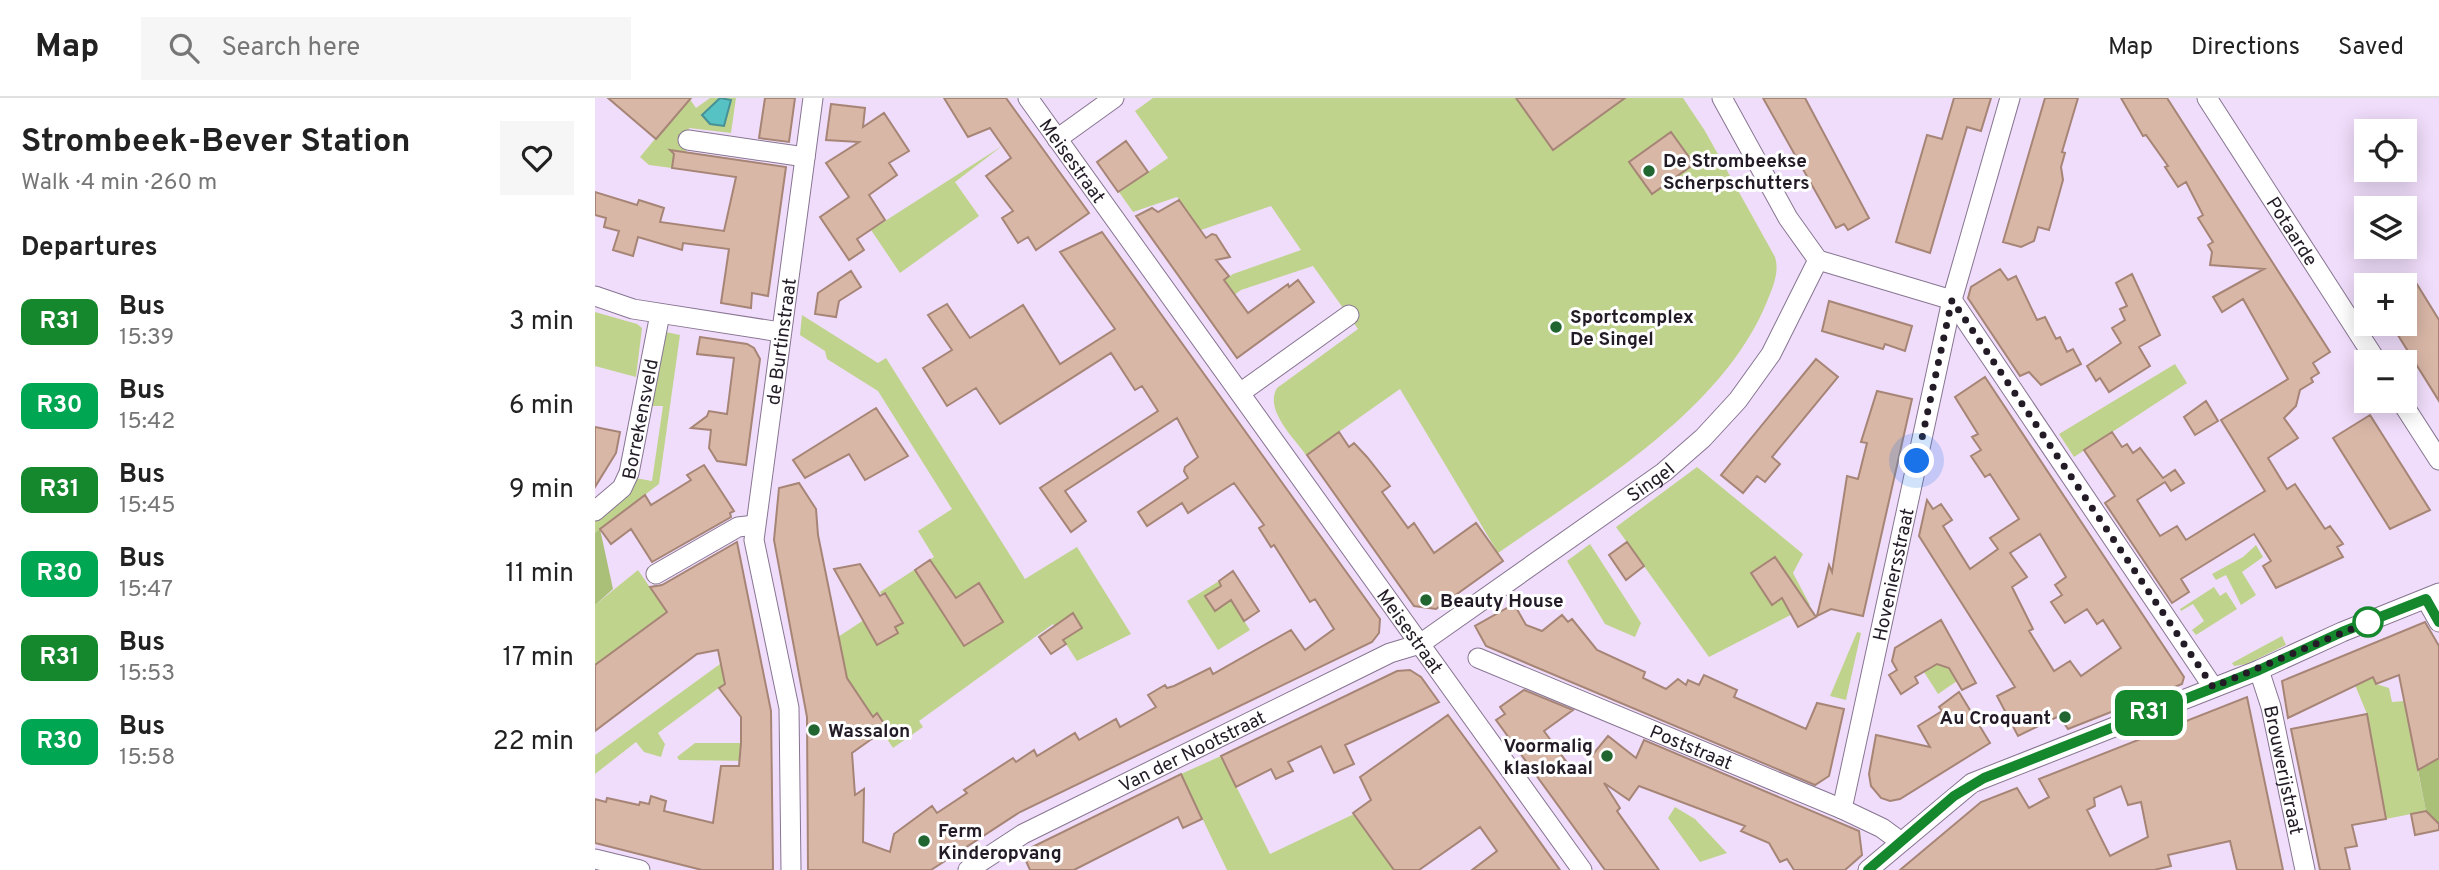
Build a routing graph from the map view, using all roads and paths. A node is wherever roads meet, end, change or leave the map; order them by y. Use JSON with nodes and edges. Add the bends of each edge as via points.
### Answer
{"nodes":[{"id":1,"x":813,"y":98,"type":"edge"},
{"id":2,"x":1028,"y":98,"type":"edge"},
{"id":3,"x":1114,"y":98,"type":"edge"},
{"id":4,"x":1722,"y":98,"type":"edge"},
{"id":5,"x":2010,"y":98,"type":"edge"},
{"id":6,"x":2207,"y":98,"type":"edge"},
{"id":7,"x":1057,"y":139,"type":"junction"},
{"id":8,"x":688,"y":140,"type":"dead end"},
{"id":9,"x":805,"y":157,"type":"junction"},
{"id":10,"x":1818,"y":260,"type":"junction"},
{"id":11,"x":595,"y":296,"type":"edge"},
{"id":12,"x":1952,"y":300,"type":"junction"},
{"id":13,"x":660,"y":314,"type":"junction"},
{"id":14,"x":1349,"y":315,"type":"dead end"},
{"id":15,"x":780,"y":332,"type":"junction"},
{"id":16,"x":2369,"y":350,"type":"edge"},
{"id":17,"x":1240,"y":393,"type":"junction"},
{"id":18,"x":2409,"y":413,"type":"edge"},
{"id":19,"x":2439,"y":460,"type":"edge"},
{"id":20,"x":595,"y":511,"type":"edge"},
{"id":21,"x":755,"y":525,"type":"junction"},
{"id":22,"x":656,"y":574,"type":"dead end"},
{"id":23,"x":2432,"y":596,"type":"edge"},
{"id":24,"x":2439,"y":622,"type":"edge"},
{"id":25,"x":1420,"y":644,"type":"junction"},
{"id":26,"x":1478,"y":658,"type":"dead end"},
{"id":27,"x":2259,"y":670,"type":"junction"},
{"id":28,"x":2213,"y":687,"type":"junction"},
{"id":29,"x":1842,"y":809,"type":"junction"},
{"id":30,"x":1901,"y":842,"type":"junction"},
{"id":31,"x":595,"y":859,"type":"edge"},
{"id":32,"x":640,"y":870,"type":"edge"},
{"id":33,"x":791,"y":870,"type":"edge"},
{"id":34,"x":968,"y":870,"type":"edge"},
{"id":35,"x":1582,"y":870,"type":"edge"},
{"id":36,"x":1868,"y":870,"type":"edge"},
{"id":37,"x":2305,"y":870,"type":"edge"}],
"edges":[{"from":1,"to":9,"type":"street","name":"de Burtinstraat"},
{"from":2,"to":7,"type":"street","name":"Meisestraat"},
{"from":3,"to":7,"type":"street"},
{"from":4,"to":10,"type":"street","via":[[1788,218]]},
{"from":5,"to":12,"type":"street","name":"Hoveniersstraat"},
{"from":6,"to":16,"type":"street","name":"Potaarde"},
{"from":7,"to":17,"type":"street","name":"Meisestraat"},
{"from":8,"to":9,"type":"street"},
{"from":9,"to":15,"type":"street","name":"de Burtinstraat"},
{"from":10,"to":12,"type":"street"},
{"from":10,"to":25,"type":"street","name":"Singel","via":[[1770,354],[1738,400],[1703,438],[1664,472]]},
{"from":11,"to":13,"type":"street"},
{"from":12,"to":28,"type":"street"},
{"from":12,"to":29,"type":"street","name":"Hoveniersstraat"},
{"from":13,"to":15,"type":"street"},
{"from":13,"to":20,"type":"street","name":"Borrekensveld","via":[[629,473],[622,488]]},
{"from":14,"to":17,"type":"street"},
{"from":15,"to":21,"type":"street","name":"de Burtinstraat"},
{"from":17,"to":25,"type":"street","name":"Meisestraat"},
{"from":18,"to":19,"type":"street"},
{"from":21,"to":22,"type":"street","via":[[738,527]]},
{"from":21,"to":33,"type":"street","name":"de Burtinstraat","via":[[754,544],[789,708]]},
{"from":23,"to":24,"type":"street"},
{"from":23,"to":27,"type":"street"},
{"from":25,"to":34,"type":"street","name":"Van der Nootstraat","via":[[1390,653],[1184,753],[1023,834]]},
{"from":25,"to":35,"type":"street","name":"Meisestraat"},
{"from":26,"to":29,"type":"street","name":"Poststraat"},
{"from":27,"to":28,"type":"street"},
{"from":27,"to":37,"type":"street","name":"Brouwerijstraat","via":[[2271,706]]},
{"from":28,"to":30,"type":"street","via":[[1976,782]]},
{"from":29,"to":30,"type":"street","name":"Poststraat"},
{"from":30,"to":36,"type":"street"},
{"from":31,"to":32,"type":"street"}]}
